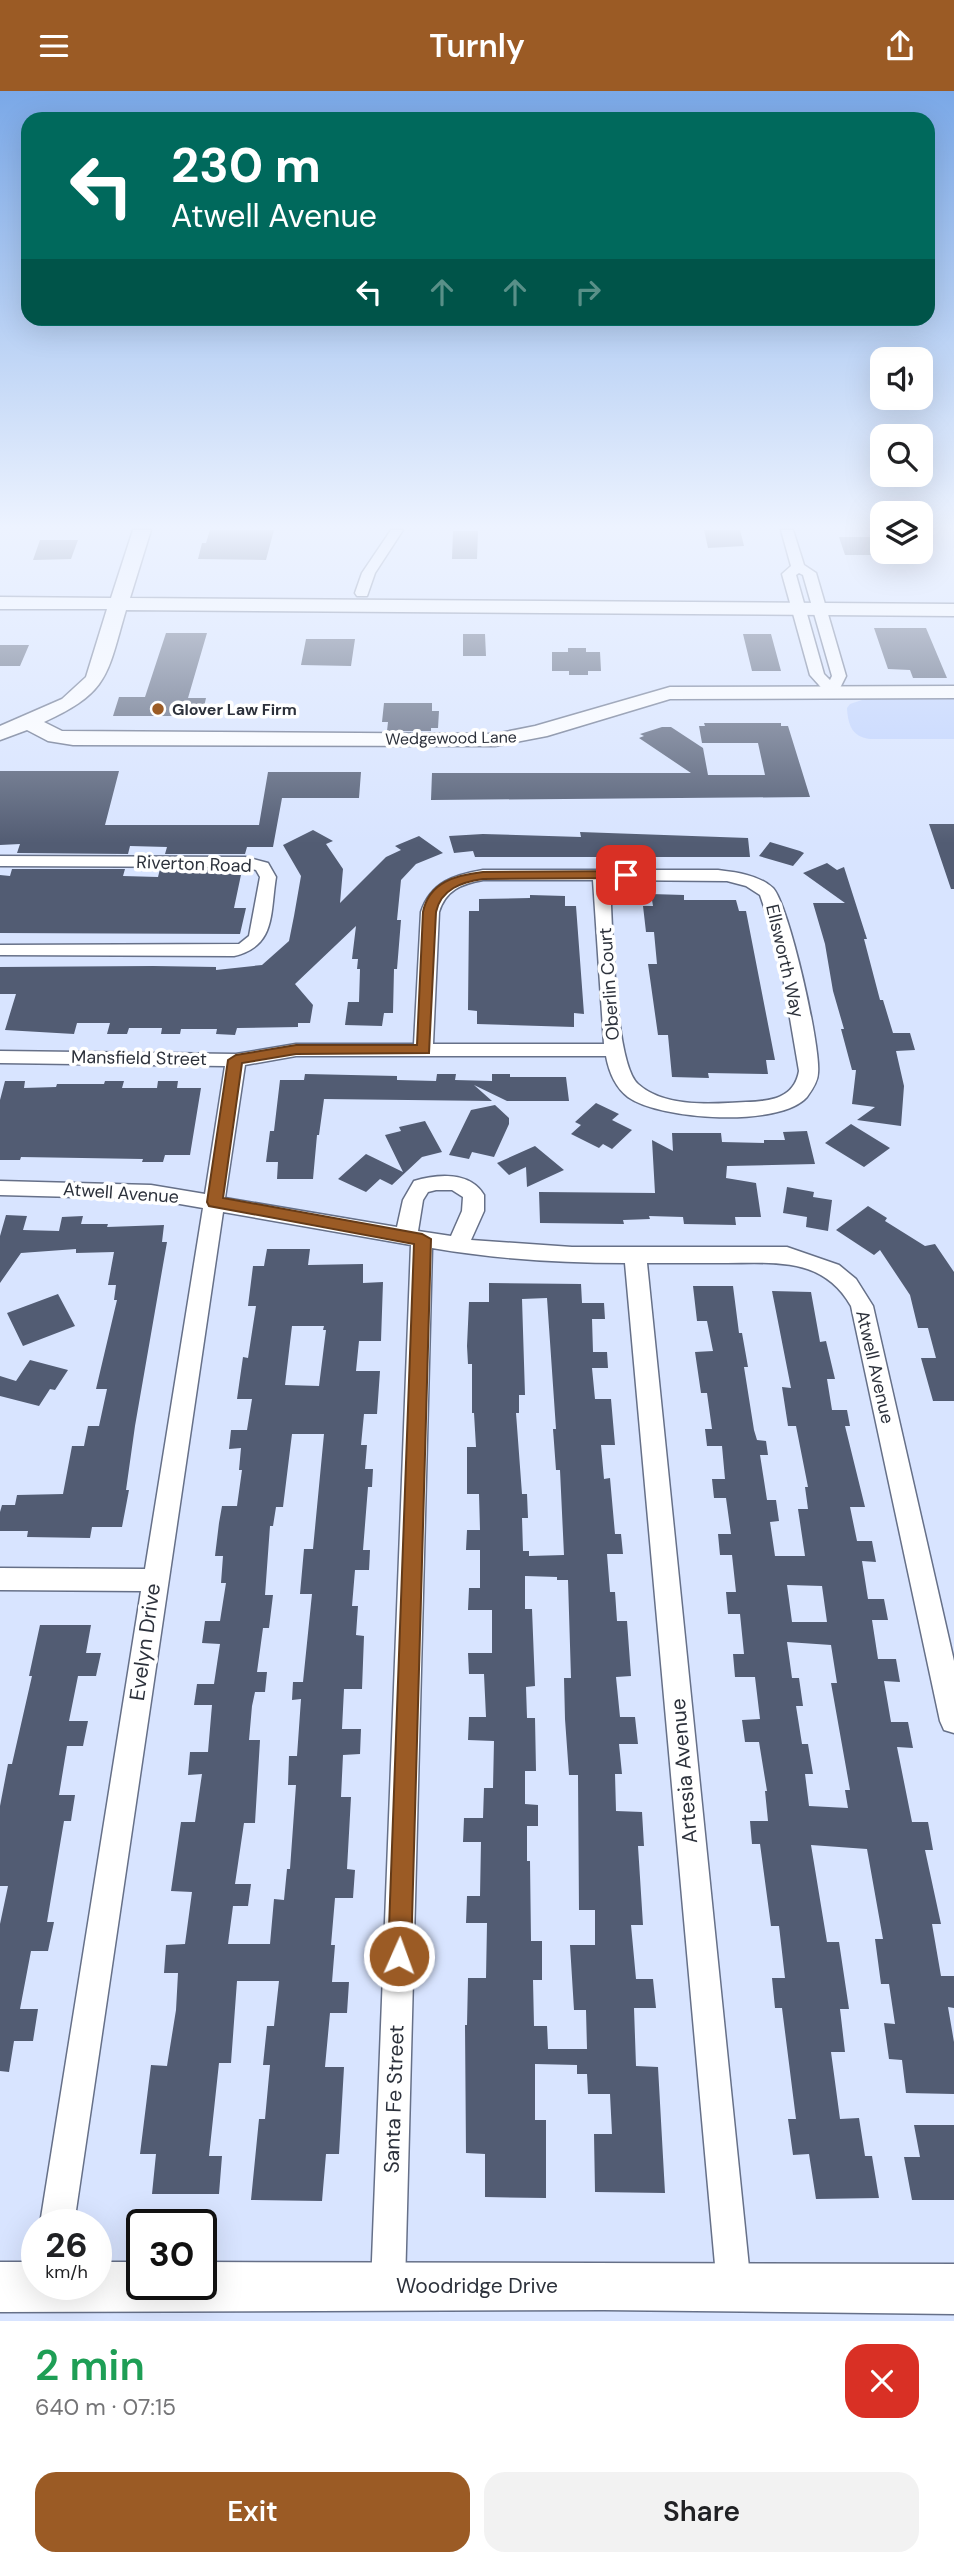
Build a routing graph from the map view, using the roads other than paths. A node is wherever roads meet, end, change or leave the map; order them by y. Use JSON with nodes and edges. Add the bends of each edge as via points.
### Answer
{"nodes":[{"id":1,"x":109,"y":634,"type":"edge"},
{"id":2,"x":806,"y":634,"type":"edge"},
{"id":3,"x":827,"y":634,"type":"edge"},
{"id":4,"x":832,"y":691,"type":"junction"},
{"id":5,"x":954,"y":692,"type":"edge"},
{"id":6,"x":28,"y":722,"type":"junction"},
{"id":7,"x":0,"y":734,"type":"edge"},
{"id":8,"x":0,"y":861,"type":"edge"},
{"id":9,"x":601,"y":875,"type":"junction"},
{"id":10,"x":0,"y":950,"type":"edge"},
{"id":11,"x":424,"y":1050,"type":"junction"},
{"id":12,"x":614,"y":1050,"type":"junction"},
{"id":13,"x":0,"y":1057,"type":"edge"},
{"id":14,"x":236,"y":1060,"type":"junction"},
{"id":15,"x":0,"y":1188,"type":"edge"},
{"id":16,"x":215,"y":1202,"type":"junction"},
{"id":17,"x":414,"y":1238,"type":"junction"},
{"id":18,"x":458,"y":1245,"type":"junction"},
{"id":19,"x":635,"y":1255,"type":"junction"},
{"id":20,"x":0,"y":1579,"type":"edge"},
{"id":21,"x":154,"y":1580,"type":"junction"},
{"id":22,"x":954,"y":1721,"type":"edge"},
{"id":23,"x":59,"y":2209,"type":"edge"},
{"id":24,"x":112,"y":2285,"type":"edge"},
{"id":25,"x":21,"y":2286,"type":"edge"},
{"id":26,"x":388,"y":2286,"type":"junction"},
{"id":27,"x":0,"y":2287,"type":"edge"},
{"id":28,"x":734,"y":2287,"type":"junction"},
{"id":29,"x":954,"y":2289,"type":"edge"}],
"edges":[{"from":1,"to":6,"type":"main road","via":[[94,679],[69,703]]},
{"from":2,"to":4,"type":"street","via":[[817,675]]},
{"from":3,"to":4,"type":"street","via":[[839,676]]},
{"from":4,"to":5,"type":"main road","name":"Wedgewood Lane"},
{"from":4,"to":6,"type":"main road","name":"Wedgewood Lane","via":[[670,693],[522,737],[495,740],[73,739]]},
{"from":6,"to":7,"type":"main road"},
{"from":8,"to":10,"type":"street","name":"Riverton Road","via":[[245,862],[262,867],[268,877],[257,938],[234,951]]},
{"from":9,"to":11,"type":"street","name":"Ellsworth Way","via":[[483,875],[441,889],[430,912]]},
{"from":9,"to":12,"type":"street","name":"Oberlin Court"},
{"from":9,"to":12,"type":"street","name":"Ellsworth Way","via":[[721,875],[753,883],[767,893],[781,927],[807,1056],[808,1084],[786,1102],[766,1108],[662,1104],[632,1090],[622,1079]]},
{"from":11,"to":12,"type":"street","name":"Mansfield Street"},
{"from":11,"to":14,"type":"street","name":"Mansfield Street","via":[[296,1049]]},
{"from":13,"to":14,"type":"street","name":"Mansfield Street"},
{"from":14,"to":16,"type":"street","name":"Evelyn Drive"},
{"from":15,"to":16,"type":"street","name":"Atwell Avenue","via":[[110,1189]]},
{"from":16,"to":17,"type":"street","name":"Atwell Avenue"},
{"from":16,"to":21,"type":"street","name":"Evelyn Drive"},
{"from":17,"to":18,"type":"street","name":"Atwell Avenue"},
{"from":17,"to":18,"type":"street","via":[[413,1200],[421,1186],[462,1184],[474,1195],[473,1211]]},
{"from":17,"to":26,"type":"street","name":"Santa Fe Street"},
{"from":18,"to":19,"type":"street","name":"Atwell Avenue","via":[[522,1253]]},
{"from":19,"to":22,"type":"street","name":"Atwell Avenue","via":[[787,1255],[827,1268],[853,1289],[862,1307]]},
{"from":19,"to":28,"type":"street","name":"Artesia Avenue"},
{"from":20,"to":21,"type":"street"},
{"from":21,"to":23,"type":"street","name":"Evelyn Drive"},
{"from":24,"to":26,"type":"main road","name":"Woodridge Drive"},
{"from":25,"to":27,"type":"main road","name":"Woodridge Drive"},
{"from":26,"to":28,"type":"main road","name":"Woodridge Drive"},
{"from":28,"to":29,"type":"main road","name":"Woodridge Drive"}]}
